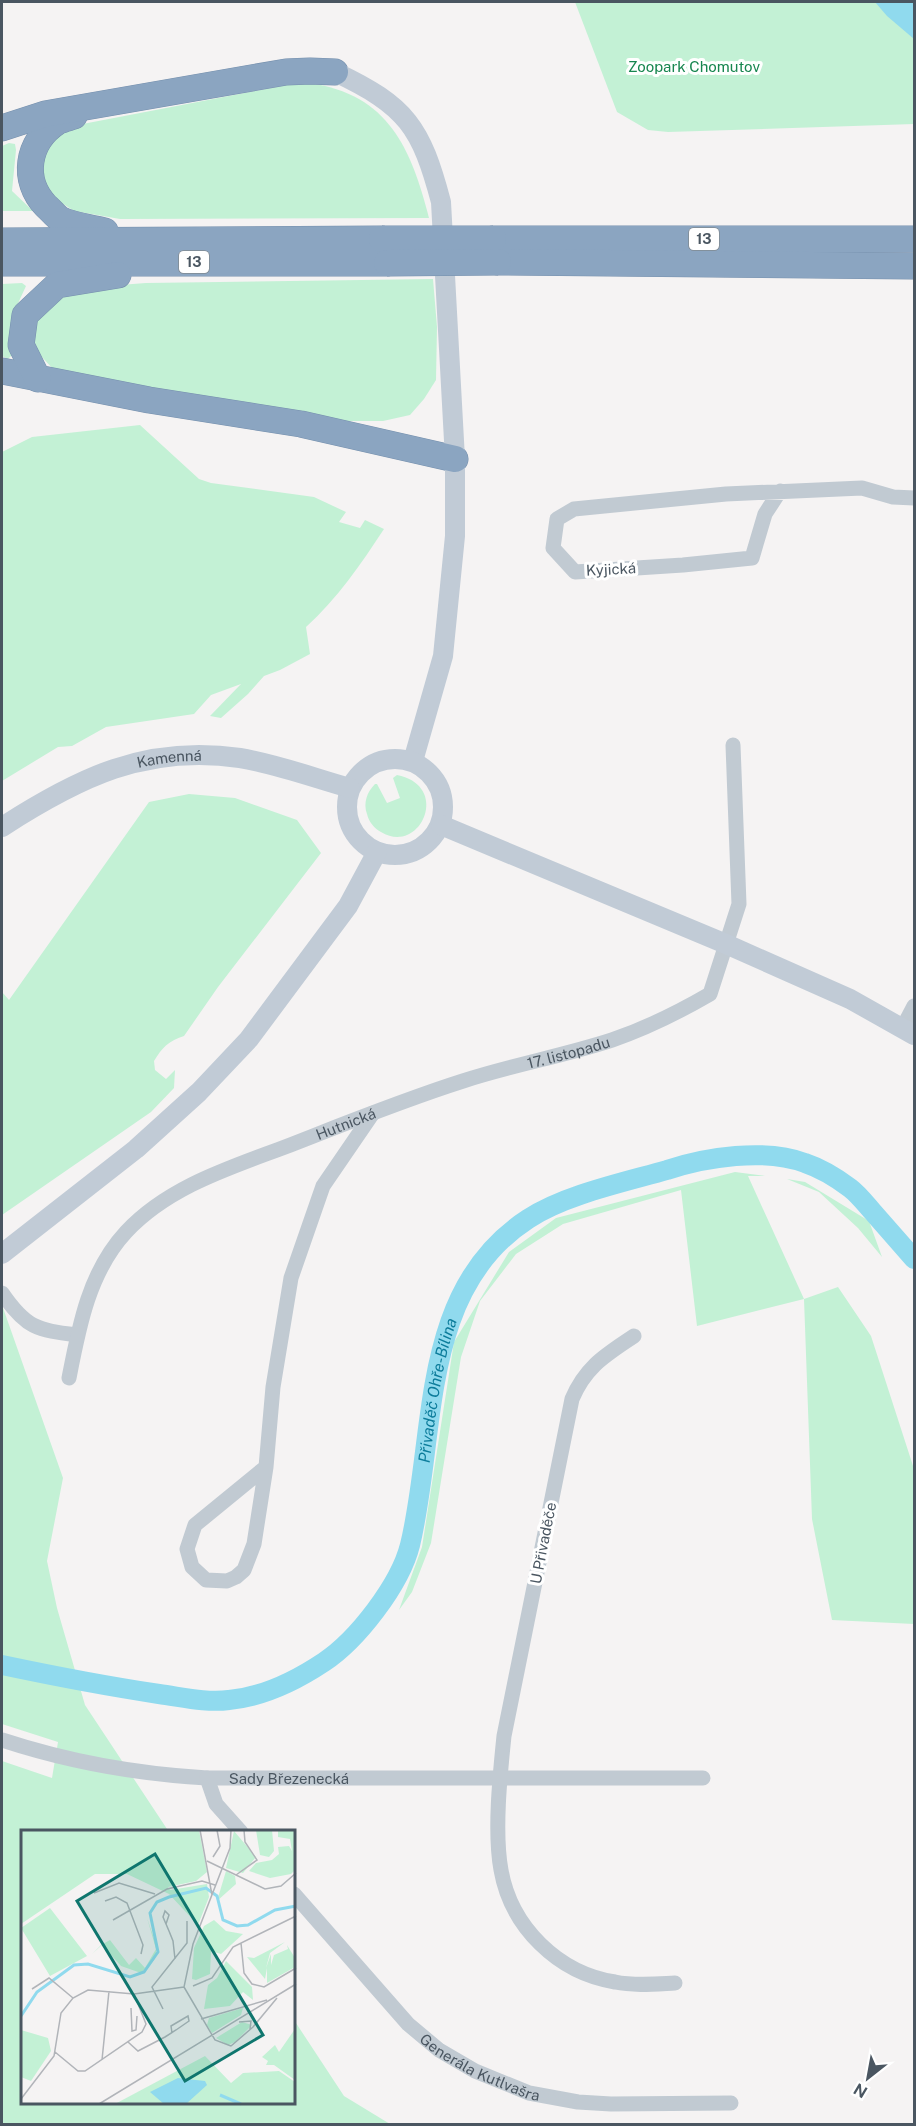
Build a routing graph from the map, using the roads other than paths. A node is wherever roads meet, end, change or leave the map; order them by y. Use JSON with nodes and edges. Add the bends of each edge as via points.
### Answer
{"nodes":[{"id":1,"x":335,"y":72,"type":"joint"},
{"id":2,"x":100,"y":106,"type":"junction"},
{"id":3,"x":2,"y":128,"type":"edge"},
{"id":4,"x":142,"y":239,"type":"junction"},
{"id":5,"x":915,"y":239,"type":"edge"},
{"id":6,"x":2,"y":241,"type":"edge"},
{"id":7,"x":495,"y":250,"type":"junction"},
{"id":8,"x":385,"y":251,"type":"junction"},
{"id":9,"x":188,"y":262,"type":"junction"},
{"id":10,"x":2,"y":263,"type":"edge"},
{"id":11,"x":915,"y":266,"type":"edge"},
{"id":12,"x":2,"y":370,"type":"edge"},
{"id":13,"x":38,"y":379,"type":"junction"},
{"id":14,"x":455,"y":459,"type":"junction"},
{"id":15,"x":780,"y":491,"type":"junction"},
{"id":16,"x":915,"y":498,"type":"edge"},
{"id":17,"x":733,"y":745,"type":"dead end"},
{"id":18,"x":413,"y":761,"type":"junction"},
{"id":19,"x":350,"y":788,"type":"junction"},
{"id":20,"x":441,"y":825,"type":"junction"},
{"id":21,"x":2,"y":827,"type":"edge"},
{"id":22,"x":376,"y":852,"type":"junction"},
{"id":23,"x":726,"y":945,"type":"junction"},
{"id":24,"x":915,"y":1006,"type":"edge"},
{"id":25,"x":909,"y":1031,"type":"edge"},
{"id":26,"x":373,"y":1113,"type":"junction"},
{"id":27,"x":2,"y":1254,"type":"edge"},
{"id":28,"x":2,"y":1293,"type":"edge"},
{"id":29,"x":77,"y":1335,"type":"junction"},
{"id":30,"x":634,"y":1336,"type":"dead end"},
{"id":31,"x":69,"y":1377,"type":"dead end"},
{"id":32,"x":266,"y":1467,"type":"junction"},
{"id":33,"x":2,"y":1740,"type":"edge"},
{"id":34,"x":500,"y":1777,"type":"junction"},
{"id":35,"x":207,"y":1778,"type":"junction"},
{"id":36,"x":703,"y":1778,"type":"dead end"},
{"id":37,"x":239,"y":1830,"type":"edge"},
{"id":38,"x":296,"y":1896,"type":"edge"},
{"id":39,"x":675,"y":1983,"type":"dead end"},
{"id":40,"x":730,"y":2103,"type":"dead end"}],
"edges":[{"from":1,"to":2,"type":"highway","via":[[286,72]]},
{"from":1,"to":14,"type":"street","via":[[382,97],[403,115],[420,139],[432,168],[441,202]]},
{"from":2,"to":3,"type":"highway","via":[[45,114]]},
{"from":2,"to":4,"type":"highway","via":[[58,122],[40,136],[29,169],[32,185],[60,219]]},
{"from":4,"to":6,"type":"highway","number":"13"},
{"from":4,"to":8,"type":"highway","number":"13"},
{"from":5,"to":7,"type":"highway","number":"13"},
{"from":7,"to":8,"type":"highway","number":"13","bridge":true},
{"from":7,"to":11,"type":"highway","number":"13"},
{"from":8,"to":9,"type":"highway","number":"13"},
{"from":9,"to":10,"type":"highway","number":"13"},
{"from":9,"to":13,"type":"highway","via":[[57,285],[25,315],[21,345]]},
{"from":12,"to":13,"type":"highway"},
{"from":13,"to":14,"type":"highway","via":[[301,424]]},
{"from":14,"to":18,"type":"street","via":[[454,536],[443,656]]},
{"from":15,"to":15,"type":"street","name":"Kyjická","via":[[574,509],[557,519],[553,548],[575,572],[752,558],[765,514]]},
{"from":15,"to":16,"type":"street","name":"Kyjická","via":[[862,488],[893,497]]},
{"from":17,"to":23,"type":"street","name":"17. listopadu","via":[[740,904]]},
{"from":18,"to":19,"type":"street","via":[[383,760],[369,766]]},
{"from":18,"to":20,"type":"street","via":[[426,769],[440,788],[444,810]]},
{"from":19,"to":21,"type":"street","name":"Kamenná","via":[[240,758],[193,755],[150,759],[78,783]]},
{"from":19,"to":22,"type":"street","via":[[348,818],[363,844]]},
{"from":20,"to":22,"type":"street","via":[[433,838],[414,851],[392,856]]},
{"from":20,"to":23,"type":"street"},
{"from":22,"to":27,"type":"street","via":[[348,906],[249,1039],[199,1092],[136,1149]]},
{"from":23,"to":25,"type":"street","via":[[850,999]]},
{"from":23,"to":26,"type":"street","name":"17. listopadu","via":[[710,994],[670,1017],[612,1040],[464,1081]]},
{"from":24,"to":25,"type":"street"},
{"from":26,"to":29,"type":"street","name":"Hutnická","via":[[221,1171],[177,1192],[117,1243],[87,1298]]},
{"from":26,"to":32,"type":"street","name":"Hutnická","via":[[323,1186],[291,1278],[273,1387]]},
{"from":28,"to":29,"type":"street","via":[[17,1314],[33,1326]]},
{"from":29,"to":31,"type":"street","name":"Hutnická"},
{"from":30,"to":34,"type":"street","name":"U Přivaděče","via":[[594,1364],[572,1399],[504,1736]]},
{"from":32,"to":32,"type":"street","name":"Hutnická","via":[[195,1525],[187,1549],[192,1567],[206,1580],[227,1581],[244,1570],[254,1544]]},
{"from":33,"to":35,"type":"street","name":"Sady Březenecká","via":[[80,1762]]},
{"from":34,"to":35,"type":"street","name":"Sady Březenecká"},
{"from":34,"to":36,"type":"street","name":"Sady Březenecká"},
{"from":34,"to":39,"type":"street","via":[[501,1870],[512,1905],[532,1935],[561,1961],[590,1976],[629,1984]]},
{"from":35,"to":37,"type":"street","via":[[216,1804]]},
{"from":38,"to":40,"type":"street","name":"Generála Kutlvašra","via":[[408,2024],[439,2050],[484,2076],[529,2093],[578,2102]]}]}
